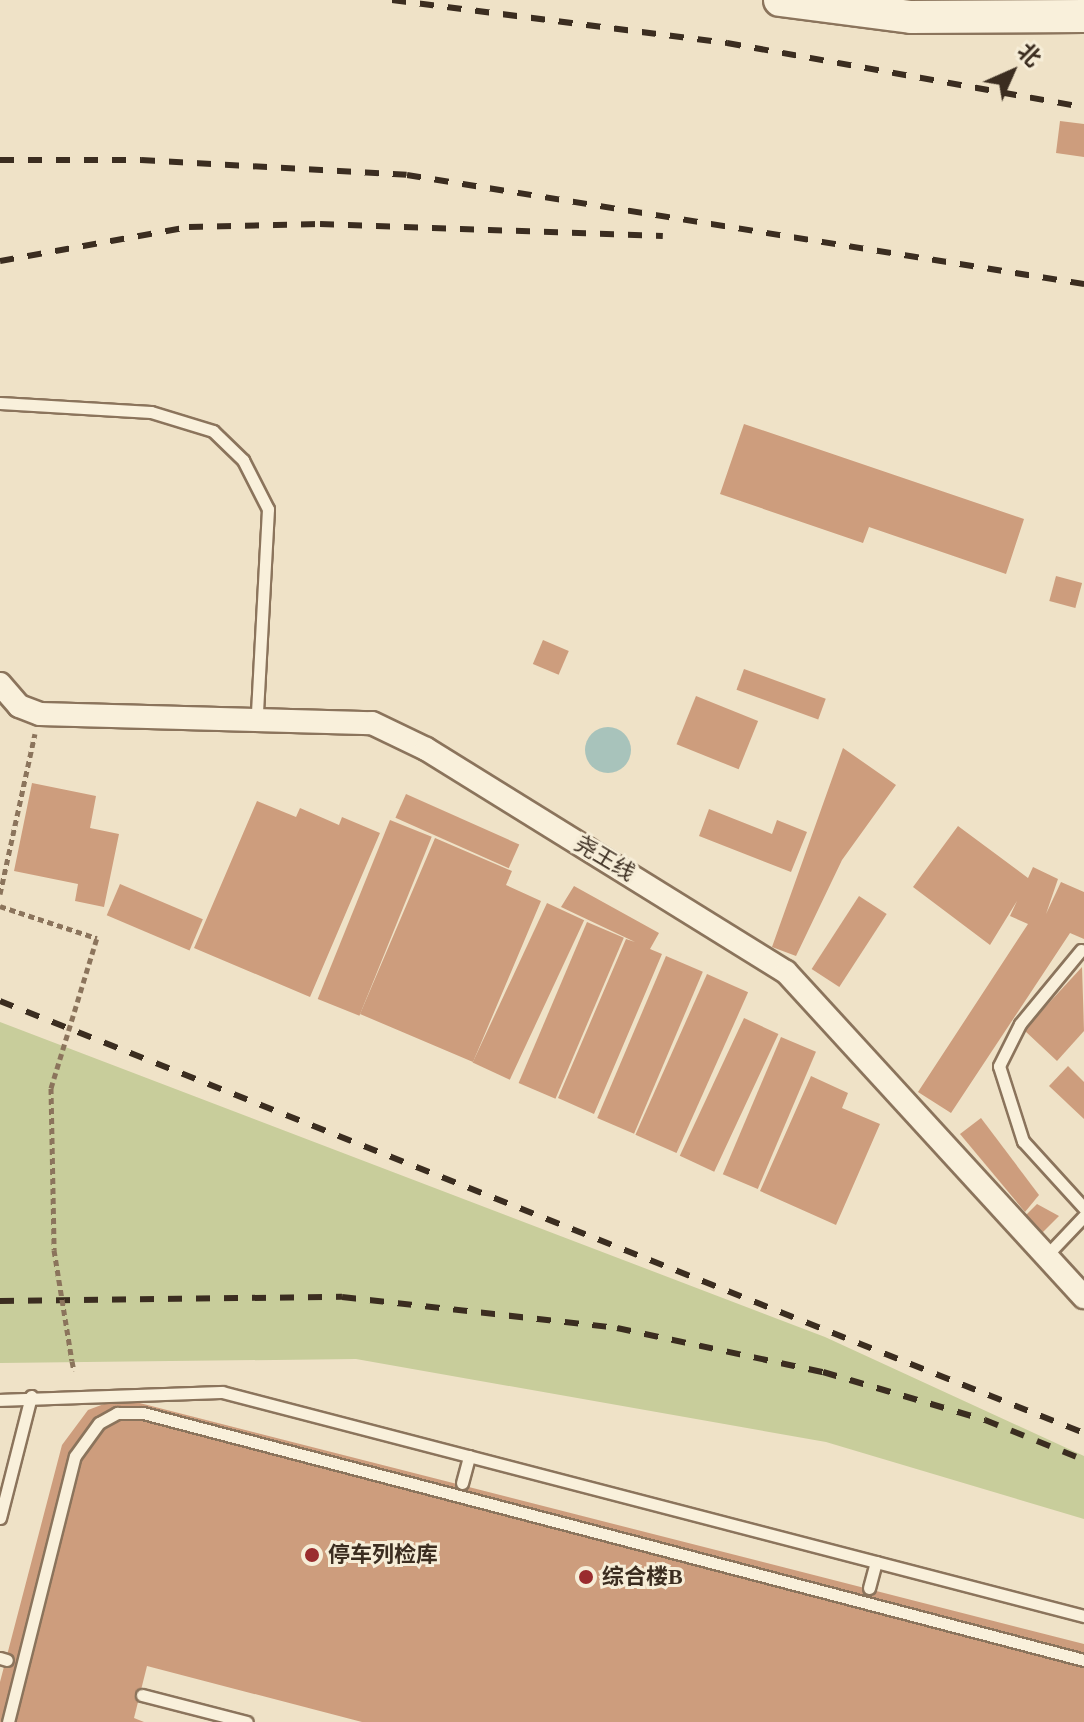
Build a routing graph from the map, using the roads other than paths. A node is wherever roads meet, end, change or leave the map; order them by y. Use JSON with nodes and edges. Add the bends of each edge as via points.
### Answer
{"nodes":[{"id":1,"x":780,"y":0,"type":"edge"},
{"id":2,"x":1084,"y":16,"type":"edge"},
{"id":3,"x":0,"y":403,"type":"edge"},
{"id":4,"x":0,"y":684,"type":"edge"},
{"id":5,"x":257,"y":714,"type":"junction"},
{"id":6,"x":1081,"y":950,"type":"dead end"},
{"id":7,"x":1084,"y":1208,"type":"edge"},
{"id":8,"x":1084,"y":1216,"type":"edge"},
{"id":9,"x":1046,"y":1256,"type":"junction"},
{"id":10,"x":1084,"y":1297,"type":"edge"},
{"id":11,"x":31,"y":1396,"type":"junction"},
{"id":12,"x":0,"y":1400,"type":"edge"},
{"id":13,"x":469,"y":1456,"type":"junction"},
{"id":14,"x":462,"y":1483,"type":"dead end"},
{"id":15,"x":0,"y":1518,"type":"edge"},
{"id":16,"x":876,"y":1562,"type":"junction"},
{"id":17,"x":869,"y":1588,"type":"dead end"},
{"id":18,"x":1084,"y":1616,"type":"edge"},
{"id":19,"x":1084,"y":1660,"type":"edge"},
{"id":20,"x":142,"y":1695,"type":"dead end"},
{"id":21,"x":8,"y":1722,"type":"edge"},
{"id":22,"x":247,"y":1722,"type":"edge"}],
"edges":[{"from":1,"to":2,"type":"street","via":[[911,17]]},
{"from":3,"to":5,"type":"lane","via":[[151,412],[213,431],[243,460],[268,509]]},
{"from":4,"to":5,"type":"street","name":"尧王线","via":[[19,706],[40,714]]},
{"from":5,"to":9,"type":"street","name":"尧王线","via":[[372,723],[786,972]]},
{"from":6,"to":7,"type":"lane","via":[[1020,1024],[999,1066],[1023,1141]]},
{"from":8,"to":9,"type":"lane"},
{"from":9,"to":10,"type":"street","name":"尧王线"},
{"from":11,"to":12,"type":"lane"},
{"from":11,"to":13,"type":"lane","via":[[222,1392]]},
{"from":11,"to":15,"type":"lane"},
{"from":13,"to":14,"type":"lane"},
{"from":13,"to":16,"type":"lane"},
{"from":16,"to":17,"type":"lane"},
{"from":16,"to":18,"type":"lane"},
{"from":19,"to":21,"type":"lane","bridge":true,"via":[[143,1413],[117,1413],[99,1423],[75,1456]]},
{"from":20,"to":22,"type":"lane"}]}
